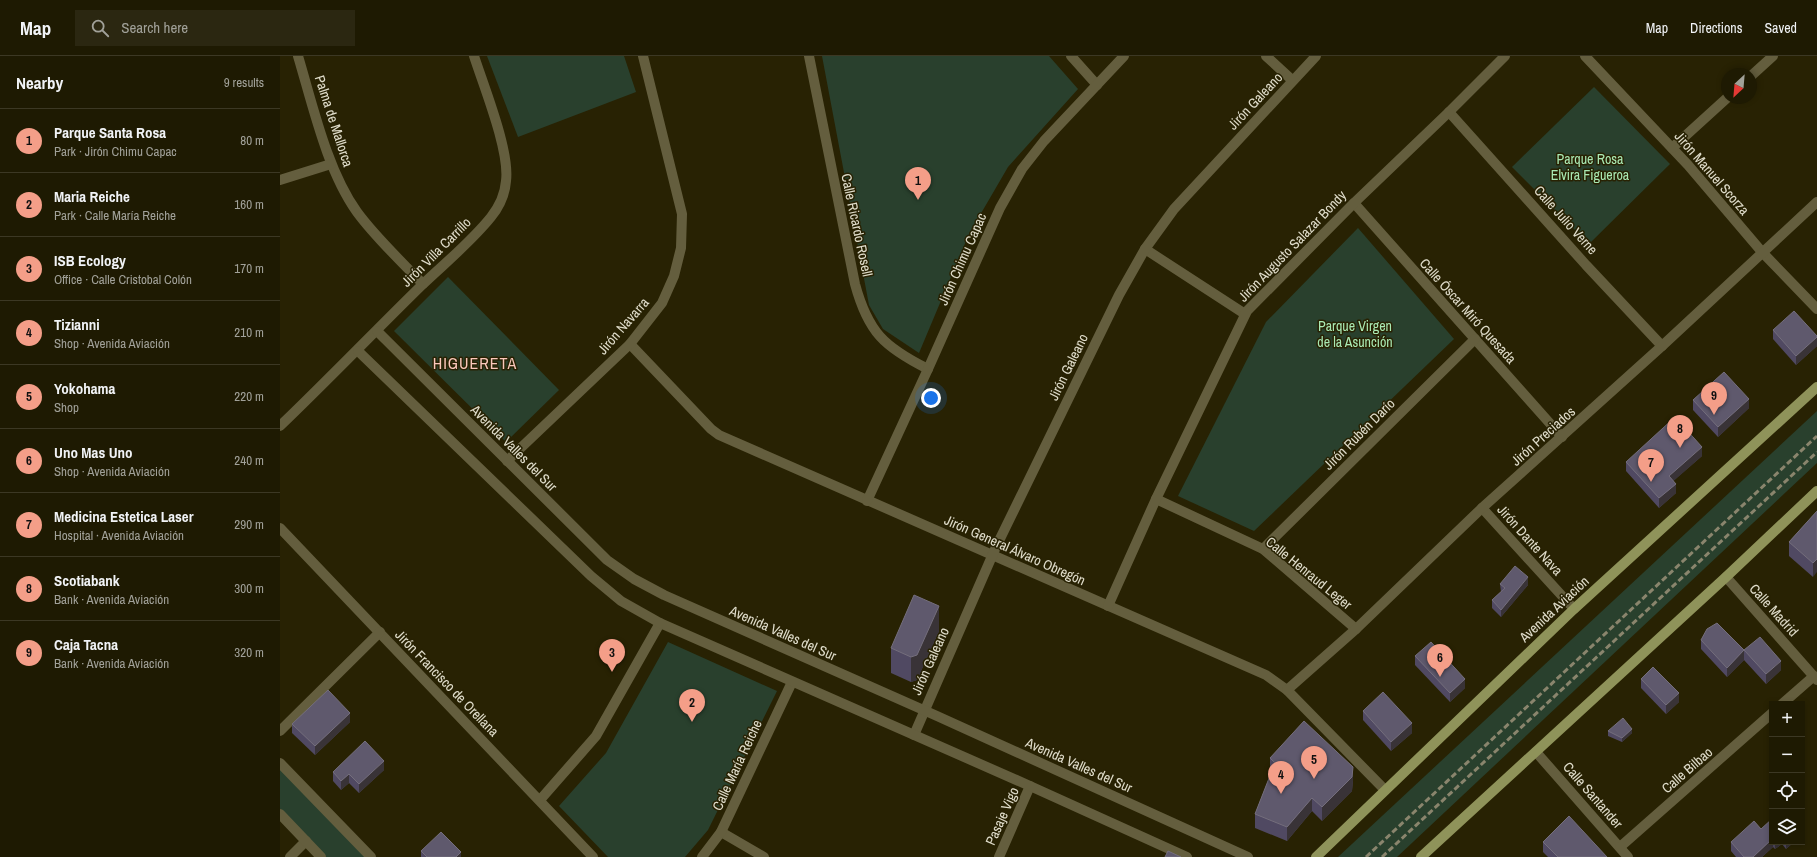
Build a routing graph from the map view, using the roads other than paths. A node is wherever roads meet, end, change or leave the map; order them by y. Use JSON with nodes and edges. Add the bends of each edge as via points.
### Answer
{"nodes":[{"id":1,"x":298,"y":56,"type":"edge"},
{"id":2,"x":474,"y":56,"type":"edge"},
{"id":3,"x":644,"y":56,"type":"edge"},
{"id":4,"x":809,"y":56,"type":"edge"},
{"id":5,"x":1071,"y":56,"type":"edge"},
{"id":6,"x":1124,"y":56,"type":"edge"},
{"id":7,"x":1266,"y":56,"type":"edge"},
{"id":8,"x":1316,"y":56,"type":"edge"},
{"id":9,"x":1505,"y":56,"type":"edge"},
{"id":10,"x":1585,"y":56,"type":"edge"},
{"id":11,"x":1773,"y":56,"type":"edge"},
{"id":12,"x":1757,"y":71,"type":"edge"},
{"id":13,"x":1292,"y":80,"type":"junction"},
{"id":14,"x":1097,"y":85,"type":"junction"},
{"id":15,"x":1721,"y":103,"type":"edge"},
{"id":16,"x":1450,"y":112,"type":"junction"},
{"id":17,"x":1672,"y":148,"type":"junction"},
{"id":18,"x":331,"y":164,"type":"junction"},
{"id":19,"x":280,"y":180,"type":"edge"},
{"id":20,"x":1817,"y":202,"type":"edge"},
{"id":21,"x":1354,"y":203,"type":"junction"},
{"id":22,"x":1145,"y":249,"type":"junction"},
{"id":23,"x":1762,"y":252,"type":"junction"},
{"id":24,"x":423,"y":284,"type":"junction"},
{"id":25,"x":1817,"y":308,"type":"edge"},
{"id":26,"x":1245,"y":314,"type":"junction"},
{"id":27,"x":378,"y":331,"type":"junction"},
{"id":28,"x":1475,"y":339,"type":"junction"},
{"id":29,"x":630,"y":344,"type":"junction"},
{"id":30,"x":1662,"y":346,"type":"junction"},
{"id":31,"x":358,"y":350,"type":"junction"},
{"id":32,"x":928,"y":369,"type":"junction"},
{"id":33,"x":1817,"y":387,"type":"edge"},
{"id":34,"x":280,"y":426,"type":"edge"},
{"id":35,"x":1562,"y":437,"type":"junction"},
{"id":36,"x":507,"y":461,"type":"junction"},
{"id":37,"x":1817,"y":491,"type":"edge"},
{"id":38,"x":1156,"y":499,"type":"junction"},
{"id":39,"x":867,"y":501,"type":"junction"},
{"id":40,"x":1482,"y":508,"type":"junction"},
{"id":41,"x":280,"y":528,"type":"edge"},
{"id":42,"x":1263,"y":549,"type":"junction"},
{"id":43,"x":993,"y":556,"type":"junction"},
{"id":44,"x":1726,"y":577,"type":"junction"},
{"id":45,"x":1108,"y":606,"type":"junction"},
{"id":46,"x":1574,"y":609,"type":"junction"},
{"id":47,"x":660,"y":623,"type":"junction"},
{"id":48,"x":1356,"y":629,"type":"junction"},
{"id":49,"x":380,"y":632,"type":"junction"},
{"id":50,"x":1816,"y":678,"type":"edge"},
{"id":51,"x":792,"y":682,"type":"junction"},
{"id":52,"x":1287,"y":690,"type":"junction"},
{"id":53,"x":1786,"y":701,"type":"edge"},
{"id":54,"x":924,"y":710,"type":"junction"},
{"id":55,"x":1769,"y":716,"type":"edge"},
{"id":56,"x":280,"y":731,"type":"edge"},
{"id":57,"x":914,"y":735,"type":"junction"},
{"id":58,"x":1536,"y":752,"type":"junction"},
{"id":59,"x":280,"y":763,"type":"edge"},
{"id":60,"x":1030,"y":786,"type":"junction"},
{"id":61,"x":1385,"y":790,"type":"junction"},
{"id":62,"x":540,"y":800,"type":"junction"},
{"id":63,"x":280,"y":814,"type":"edge"},
{"id":64,"x":721,"y":832,"type":"junction"},
{"id":65,"x":306,"y":841,"type":"junction"},
{"id":66,"x":1620,"y":847,"type":"junction"},
{"id":67,"x":290,"y":857,"type":"edge"},
{"id":68,"x":321,"y":857,"type":"edge"},
{"id":69,"x":371,"y":857,"type":"edge"},
{"id":70,"x":594,"y":857,"type":"edge"},
{"id":71,"x":702,"y":857,"type":"edge"},
{"id":72,"x":764,"y":857,"type":"edge"},
{"id":73,"x":999,"y":857,"type":"edge"},
{"id":74,"x":1187,"y":857,"type":"edge"},
{"id":75,"x":1248,"y":857,"type":"edge"},
{"id":76,"x":1316,"y":857,"type":"edge"},
{"id":77,"x":1421,"y":857,"type":"edge"},
{"id":78,"x":1628,"y":857,"type":"edge"}],
"edges":[{"from":1,"to":18,"type":"street","name":"Palma de Mallorca"},
{"from":2,"to":24,"type":"street","name":"Jirón Villa Carrillo","via":[[505,157],[506,184],[490,218]]},
{"from":3,"to":29,"type":"street","name":"Jirón Navarra","via":[[682,214],[681,248],[674,276],[662,303]]},
{"from":4,"to":32,"type":"street","name":"Calle Ricardo Rosell","via":[[830,168],[861,306],[883,341]]},
{"from":5,"to":14,"type":"street"},
{"from":6,"to":14,"type":"street","name":"Jirón Chimu Capac"},
{"from":7,"to":13,"type":"street"},
{"from":8,"to":13,"type":"street","name":"Jirón Galeano"},
{"from":9,"to":16,"type":"street","name":"Jirón Augusto Salazar Bondy"},
{"from":10,"to":17,"type":"street","name":"Jirón Manuel Scorza"},
{"from":11,"to":12,"type":"street"},
{"from":13,"to":22,"type":"street","name":"Jirón Galeano","via":[[1174,209]]},
{"from":14,"to":32,"type":"street","name":"Jirón Chimu Capac","via":[[1044,141],[1022,169],[1000,208]]},
{"from":15,"to":17,"type":"street"},
{"from":16,"to":21,"type":"street","name":"Jirón Augusto Salazar Bondy"},
{"from":16,"to":30,"type":"street","name":"Calle Julio Verne"},
{"from":17,"to":23,"type":"street","name":"Jirón Manuel Scorza"},
{"from":18,"to":19,"type":"street"},
{"from":18,"to":24,"type":"street","name":"Palma de Mallorca","via":[[357,211]]},
{"from":20,"to":23,"type":"street","name":"Jirón Preciados"},
{"from":21,"to":26,"type":"street","name":"Jirón Augusto Salazar Bondy"},
{"from":21,"to":28,"type":"street","name":"Calle Óscar Miró Quesada"},
{"from":22,"to":26,"type":"street"},
{"from":22,"to":43,"type":"street","name":"Jirón Galeano","via":[[1119,295]]},
{"from":23,"to":25,"type":"street","name":"Jirón Manuel Scorza"},
{"from":23,"to":30,"type":"street","name":"Jirón Preciados"},
{"from":24,"to":27,"type":"street","name":"Jirón Villa Carrillo"},
{"from":26,"to":38,"type":"street","name":"Jirón Augusto Salazar Bondy"},
{"from":27,"to":31,"type":"street","name":"Jirón Villa Carrillo"},
{"from":27,"to":36,"type":"street","name":"Avenida Valles del Sur"},
{"from":28,"to":35,"type":"street","name":"Calle Óscar Miró Quesada"},
{"from":28,"to":42,"type":"street","name":"Jirón Rubén Darío"},
{"from":29,"to":36,"type":"street","name":"Jirón Navarra"},
{"from":29,"to":39,"type":"street","name":"Jirón General Álvaro Obregón","via":[[711,430]]},
{"from":30,"to":35,"type":"street","name":"Jirón Preciados"},
{"from":31,"to":34,"type":"street","name":"Jirón Villa Carrillo"},
{"from":31,"to":47,"type":"street","via":[[591,576],[621,601]]},
{"from":32,"to":39,"type":"street","name":"Jirón Chimu Capac"},
{"from":33,"to":46,"type":"main road","name":"Avenida Aviación"},
{"from":35,"to":40,"type":"street","name":"Jirón Preciados"},
{"from":36,"to":54,"type":"street","name":"Avenida Valles del Sur","via":[[607,560],[634,579],[664,595]]},
{"from":37,"to":44,"type":"main road"},
{"from":38,"to":42,"type":"street","name":"Calle Henraud Leger"},
{"from":38,"to":45,"type":"street","name":"Jirón Augusto Salazar Bondy"},
{"from":39,"to":43,"type":"street","name":"Jirón General Álvaro Obregón"},
{"from":40,"to":46,"type":"street","name":"Jirón Dante Nava"},
{"from":40,"to":48,"type":"street","name":"Jirón Preciados"},
{"from":41,"to":49,"type":"street","name":"Jirón Francisco de Orellana"},
{"from":42,"to":48,"type":"street","name":"Calle Henraud Leger"},
{"from":43,"to":45,"type":"street","name":"Jirón General Álvaro Obregón"},
{"from":43,"to":54,"type":"street","name":"Jirón Galeano"},
{"from":44,"to":50,"type":"street","name":"Calle Madrid"},
{"from":44,"to":58,"type":"main road"},
{"from":45,"to":52,"type":"street","name":"Jirón General Álvaro Obregón","via":[[1266,675]]},
{"from":46,"to":61,"type":"main road","name":"Avenida Aviación"},
{"from":47,"to":51,"type":"street"},
{"from":47,"to":62,"type":"street","via":[[596,736]]},
{"from":48,"to":52,"type":"street","name":"Jirón Preciados"},
{"from":49,"to":56,"type":"street"},
{"from":49,"to":62,"type":"street","name":"Jirón Francisco de Orellana"},
{"from":50,"to":53,"type":"street"},
{"from":51,"to":57,"type":"street"},
{"from":51,"to":64,"type":"street","name":"Calle María Reiche"},
{"from":52,"to":61,"type":"street","name":"Jirón General Álvaro Obregón"},
{"from":54,"to":57,"type":"street","name":"Jirón Galeano"},
{"from":54,"to":75,"type":"street","name":"Avenida Valles del Sur"},
{"from":55,"to":66,"type":"street","name":"Calle Bilbao"},
{"from":57,"to":60,"type":"street"},
{"from":58,"to":66,"type":"street","name":"Calle Santander"},
{"from":58,"to":77,"type":"main road"},
{"from":59,"to":69,"type":"street"},
{"from":60,"to":73,"type":"street","name":"Pasaje Vigo"},
{"from":60,"to":74,"type":"street"},
{"from":61,"to":76,"type":"main road","name":"Avenida Aviación"},
{"from":62,"to":70,"type":"street","name":"Jirón Francisco de Orellana"},
{"from":63,"to":65,"type":"street"},
{"from":64,"to":71,"type":"street","name":"Calle María Reiche"},
{"from":64,"to":72,"type":"street"},
{"from":65,"to":67,"type":"street"},
{"from":65,"to":68,"type":"street"},
{"from":66,"to":78,"type":"street","name":"Calle Santander"}]}
